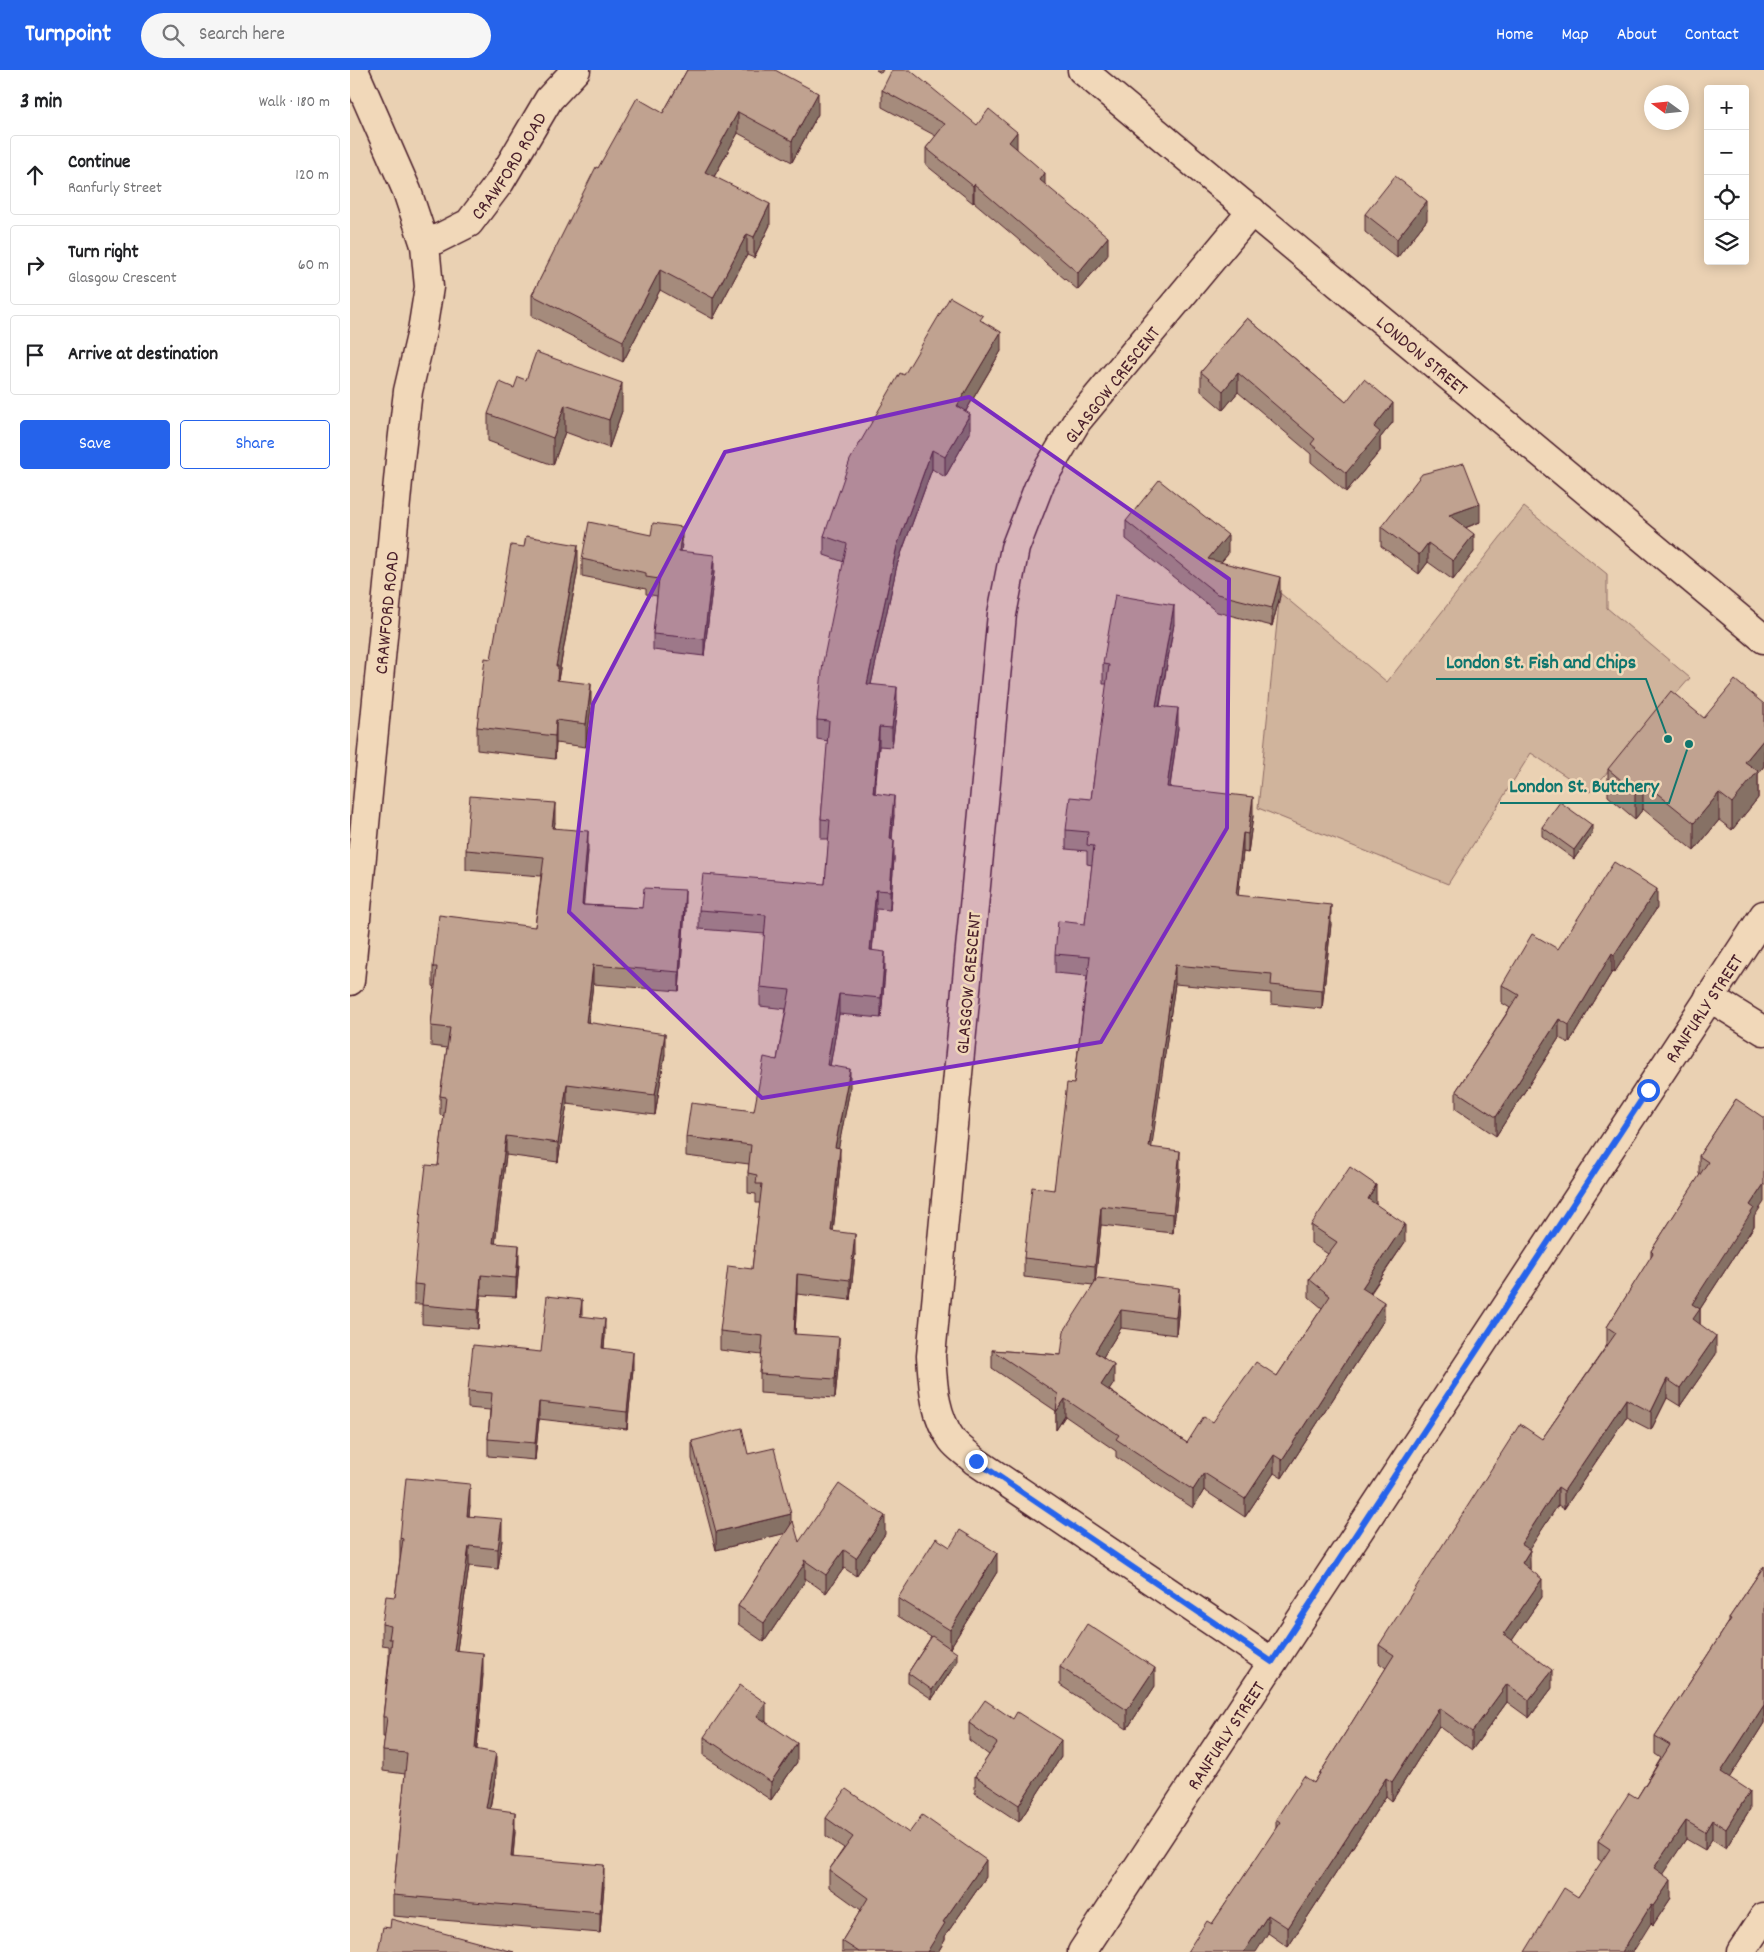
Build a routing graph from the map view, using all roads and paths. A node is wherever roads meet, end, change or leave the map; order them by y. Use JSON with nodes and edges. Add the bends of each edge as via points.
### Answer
{"nodes":[{"id":1,"x":354,"y":70,"type":"edge"},
{"id":2,"x":576,"y":70,"type":"edge"},
{"id":3,"x":1082,"y":70,"type":"edge"},
{"id":4,"x":1252,"y":211,"type":"junction"},
{"id":5,"x":425,"y":245,"type":"junction"},
{"id":6,"x":1764,"y":640,"type":"edge"},
{"id":7,"x":1764,"y":915,"type":"edge"},
{"id":8,"x":350,"y":981,"type":"edge"},
{"id":9,"x":1710,"y":996,"type":"junction"},
{"id":10,"x":1764,"y":1032,"type":"edge"},
{"id":11,"x":1272,"y":1662,"type":"junction"},
{"id":12,"x":1764,"y":1916,"type":"edge"},
{"id":13,"x":1082,"y":1952,"type":"edge"},
{"id":14,"x":1741,"y":1952,"type":"edge"}],
"edges":[{"from":1,"to":5,"type":"street","name":"CRAWFORD ROAD","via":[[407,191]]},
{"from":2,"to":5,"type":"street","name":"CRAWFORD ROAD","via":[[549,99],[500,182],[468,222]]},
{"from":3,"to":4,"type":"street","name":"LONDON STREET"},
{"from":4,"to":6,"type":"street","name":"LONDON STREET"},
{"from":4,"to":11,"type":"street","name":"GLASGOW CRESCENT","via":[[1077,422],[1041,481],[1015,548],[1002,614],[931,1356],[934,1398],[952,1440],[976,1461]]},
{"from":5,"to":8,"type":"street","name":"CRAWFORD ROAD","via":[[429,287],[408,391],[400,460]]},
{"from":7,"to":9,"type":"street","name":"RANFURLY STREET"},
{"from":9,"to":10,"type":"street"},
{"from":9,"to":11,"type":"street","name":"RANFURLY STREET"},
{"from":11,"to":13,"type":"street","name":"RANFURLY STREET"},
{"from":12,"to":14,"type":"street"}]}
